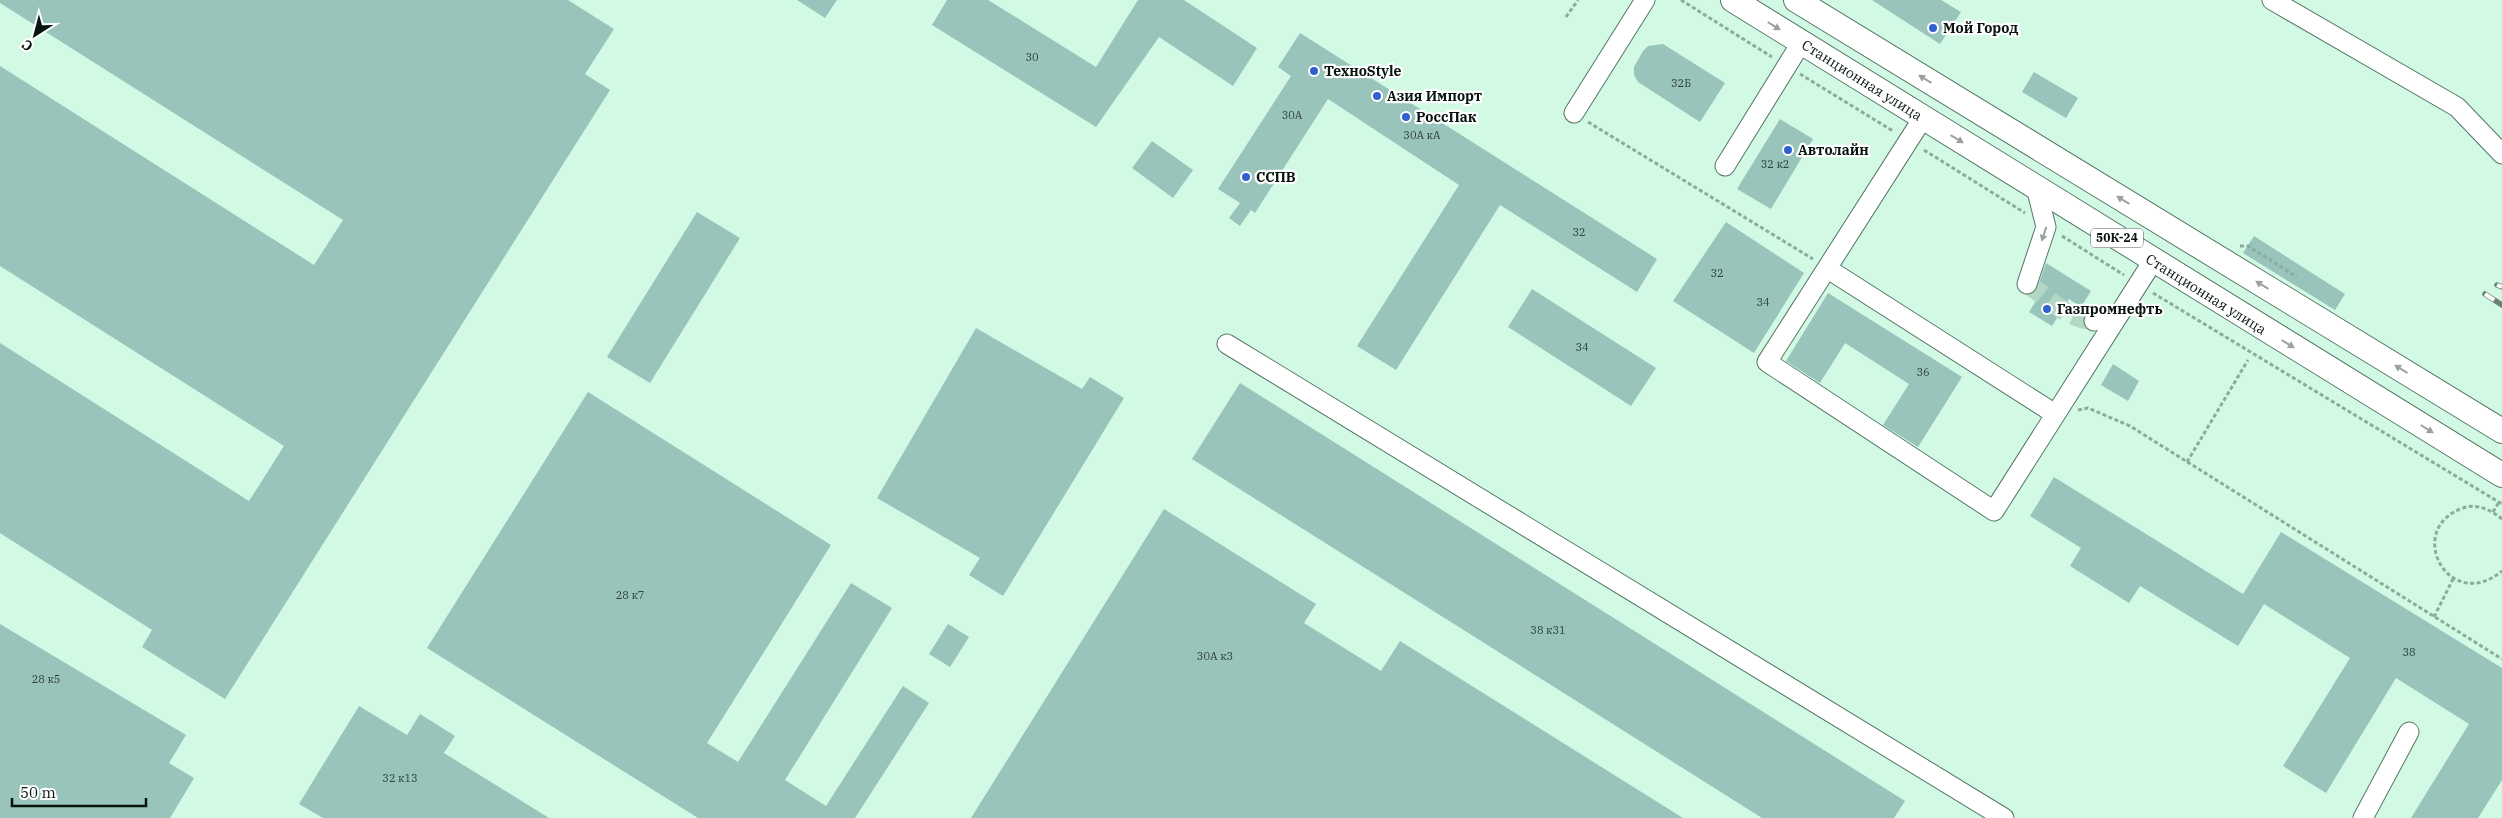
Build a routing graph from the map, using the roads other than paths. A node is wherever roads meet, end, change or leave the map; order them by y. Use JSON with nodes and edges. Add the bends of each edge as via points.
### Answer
{"nodes":[{"id":1,"x":1645,"y":0,"type":"edge"},
{"id":2,"x":1733,"y":0,"type":"edge"},
{"id":3,"x":1796,"y":0,"type":"edge"},
{"id":4,"x":2272,"y":0,"type":"edge"},
{"id":5,"x":1801,"y":43,"type":"junction"},
{"id":6,"x":1574,"y":113,"type":"road end"},
{"id":7,"x":1923,"y":118,"type":"junction"},
{"id":8,"x":2502,"y":154,"type":"edge"},
{"id":9,"x":1725,"y":166,"type":"dead end"},
{"id":10,"x":2036,"y":187,"type":"junction"},
{"id":11,"x":2153,"y":261,"type":"junction"},
{"id":12,"x":1828,"y":269,"type":"junction"},
{"id":13,"x":2027,"y":284,"type":"dead end"},
{"id":14,"x":2119,"y":314,"type":"junction"},
{"id":15,"x":2094,"y":321,"type":"tunnel mouth"},
{"id":16,"x":1227,"y":344,"type":"dead end"},
{"id":17,"x":2055,"y":414,"type":"junction"},
{"id":18,"x":2502,"y":431,"type":"edge"},
{"id":19,"x":2502,"y":475,"type":"edge"},
{"id":20,"x":2409,"y":732,"type":"dead end"},
{"id":21,"x":1977,"y":811,"type":"edge"},
{"id":22,"x":2004,"y":818,"type":"edge"},
{"id":23,"x":2363,"y":818,"type":"edge"}],
"edges":[{"from":1,"to":6,"type":"lane"},
{"from":2,"to":5,"type":"main road","name":"Станционная улица","number":"50К-24","one_way":true},
{"from":18,"to":3,"type":"main road","number":"50К-24","one_way":true},
{"from":4,"to":8,"type":"lane","via":[[2457,107]]},
{"from":5,"to":7,"type":"main road","name":"Станционная улица","number":"50К-24"},
{"from":5,"to":9,"type":"lane"},
{"from":7,"to":10,"type":"main road","name":"Станционная улица","number":"50К-24","one_way":true},
{"from":7,"to":12,"type":"lane"},
{"from":10,"to":11,"type":"main road","name":"Станционная улица","number":"50К-24"},
{"from":10,"to":13,"type":"lane","one_way":true,"via":[[2046,227]]},
{"from":11,"to":14,"type":"lane"},
{"from":11,"to":19,"type":"main road","name":"Станционная улица","number":"50К-24","one_way":true},
{"from":12,"to":17,"type":"lane"},
{"from":12,"to":17,"type":"lane","via":[[1767,362],[1994,511]]},
{"from":14,"to":15,"type":"lane"},
{"from":14,"to":17,"type":"lane"},
{"from":16,"to":21,"type":"lane"},
{"from":20,"to":23,"type":"lane"},
{"from":21,"to":22,"type":"lane"}]}
